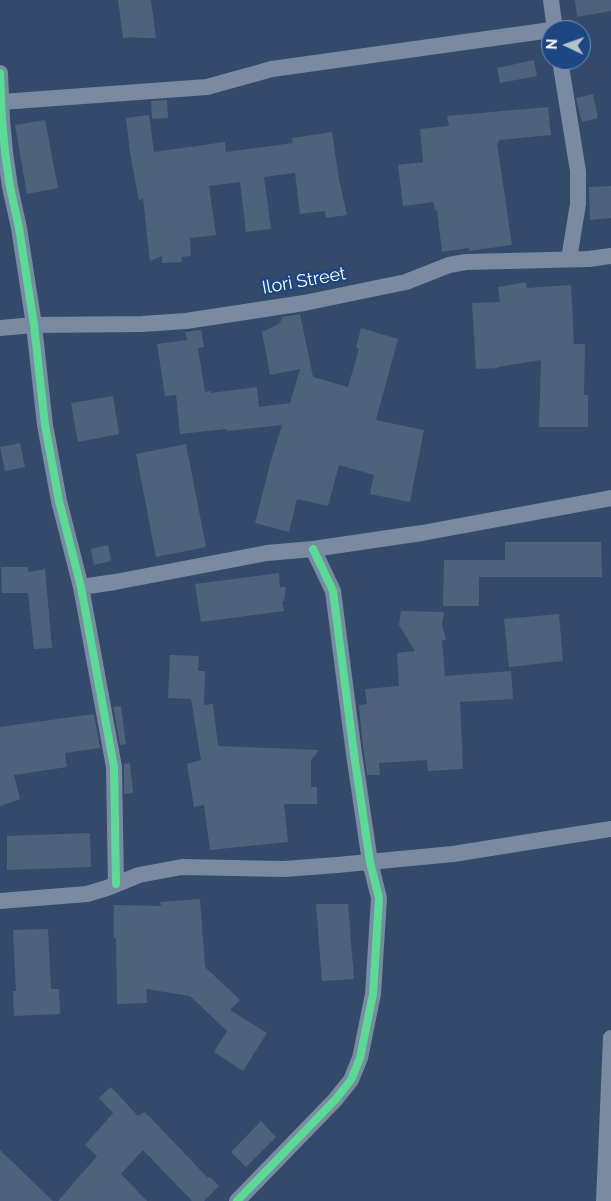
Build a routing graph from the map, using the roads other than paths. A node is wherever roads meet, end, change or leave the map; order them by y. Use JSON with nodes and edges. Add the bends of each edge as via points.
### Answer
{"nodes":[{"id":1,"x":551,"y":0,"type":"edge"},
{"id":2,"x":552,"y":20,"type":"edge"},
{"id":3,"x":541,"y":32,"type":"edge"},
{"id":4,"x":562,"y":70,"type":"edge"},
{"id":5,"x":0,"y":73,"type":"edge"},
{"id":6,"x":2,"y":102,"type":"junction"},
{"id":7,"x":611,"y":256,"type":"edge"},
{"id":8,"x":569,"y":260,"type":"junction"},
{"id":9,"x":34,"y":324,"type":"junction"},
{"id":10,"x":0,"y":328,"type":"edge"},
{"id":11,"x":611,"y":498,"type":"edge"},
{"id":12,"x":313,"y":549,"type":"junction"},
{"id":13,"x":81,"y":587,"type":"junction"},
{"id":14,"x":611,"y":829,"type":"edge"},
{"id":15,"x":370,"y":862,"type":"junction"},
{"id":16,"x":116,"y":884,"type":"junction"},
{"id":17,"x":0,"y":901,"type":"edge"},
{"id":18,"x":611,"y":1038,"type":"edge"},
{"id":19,"x":237,"y":1201,"type":"edge"},
{"id":20,"x":604,"y":1201,"type":"edge"}],
"edges":[{"from":1,"to":2,"type":"street"},
{"from":3,"to":6,"type":"street","via":[[272,69],[207,87]]},
{"from":4,"to":8,"type":"street","via":[[578,171],[578,204]]},
{"from":5,"to":6,"type":"street"},
{"from":6,"to":9,"type":"street","via":[[10,187]]},
{"from":7,"to":8,"type":"street","name":"Ilori Street"},
{"from":8,"to":9,"type":"street","name":"Ilori Street","via":[[466,262],[388,286],[304,303],[186,320],[142,324]]},
{"from":9,"to":10,"type":"street","name":"Ilori Street"},
{"from":9,"to":13,"type":"street","via":[[45,425],[59,501]]},
{"from":11,"to":12,"type":"street"},
{"from":12,"to":13,"type":"street","via":[[268,553]]},
{"from":12,"to":15,"type":"street","via":[[333,591]]},
{"from":13,"to":16,"type":"street","via":[[114,768]]},
{"from":14,"to":15,"type":"street","via":[[453,854]]},
{"from":15,"to":16,"type":"street","via":[[284,869],[182,867]]},
{"from":15,"to":19,"type":"street","via":[[379,898],[373,994],[360,1058],[351,1080],[335,1100]]},
{"from":16,"to":17,"type":"street","via":[[87,894]]},
{"from":18,"to":20,"type":"street"}]}
